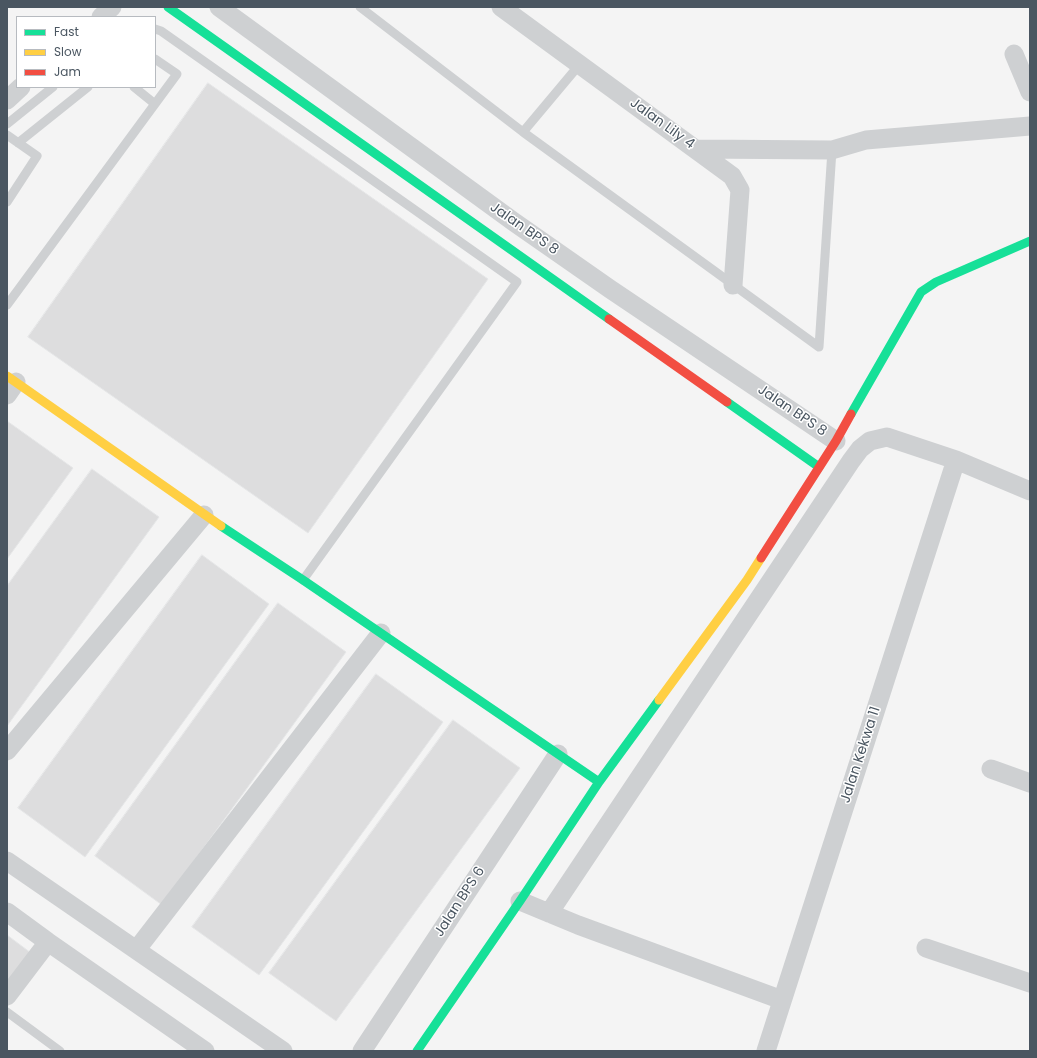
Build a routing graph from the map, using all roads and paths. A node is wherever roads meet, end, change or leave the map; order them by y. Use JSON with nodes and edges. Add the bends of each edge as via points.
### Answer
{"nodes":[{"id":1,"x":112,"y":7,"type":"edge"},
{"id":2,"x":168,"y":7,"type":"edge"},
{"id":3,"x":219,"y":7,"type":"edge"},
{"id":4,"x":360,"y":7,"type":"edge"},
{"id":5,"x":501,"y":7,"type":"edge"},
{"id":6,"x":102,"y":16,"type":"edge"},
{"id":7,"x":156,"y":29,"type":"edge"},
{"id":8,"x":1014,"y":54,"type":"dead end"},
{"id":9,"x":156,"y":60,"type":"edge"},
{"id":10,"x":580,"y":64,"type":"junction"},
{"id":11,"x":20,"y":88,"type":"edge"},
{"id":12,"x":52,"y":88,"type":"edge"},
{"id":13,"x":87,"y":88,"type":"edge"},
{"id":14,"x":135,"y":88,"type":"edge"},
{"id":15,"x":1030,"y":92,"type":"edge"},
{"id":16,"x":7,"y":100,"type":"edge"},
{"id":17,"x":155,"y":104,"type":"junction"},
{"id":18,"x":7,"y":124,"type":"edge"},
{"id":19,"x":1030,"y":126,"type":"edge"},
{"id":20,"x":523,"y":132,"type":"junction"},
{"id":21,"x":7,"y":135,"type":"edge"},
{"id":22,"x":18,"y":143,"type":"junction"},
{"id":23,"x":696,"y":150,"type":"junction"},
{"id":24,"x":832,"y":150,"type":"junction"},
{"id":25,"x":7,"y":202,"type":"edge"},
{"id":26,"x":1030,"y":240,"type":"edge"},
{"id":27,"x":733,"y":285,"type":"junction"},
{"id":28,"x":7,"y":305,"type":"edge"},
{"id":29,"x":10,"y":384,"type":"edge"},
{"id":30,"x":836,"y":441,"type":"junction"},
{"id":31,"x":956,"y":460,"type":"junction"},
{"id":32,"x":819,"y":466,"type":"junction"},
{"id":33,"x":1030,"y":491,"type":"edge"},
{"id":34,"x":204,"y":515,"type":"junction"},
{"id":35,"x":303,"y":580,"type":"junction"},
{"id":36,"x":381,"y":633,"type":"junction"},
{"id":37,"x":7,"y":750,"type":"edge"},
{"id":38,"x":558,"y":754,"type":"junction"},
{"id":39,"x":991,"y":769,"type":"dead end"},
{"id":40,"x":599,"y":782,"type":"junction"},
{"id":41,"x":1030,"y":783,"type":"edge"},
{"id":42,"x":7,"y":861,"type":"edge"},
{"id":43,"x":520,"y":902,"type":"junction"},
{"id":44,"x":7,"y":912,"type":"edge"},
{"id":45,"x":549,"y":913,"type":"junction"},
{"id":46,"x":48,"y":942,"type":"junction"},
{"id":47,"x":926,"y":948,"type":"dead end"},
{"id":48,"x":136,"y":950,"type":"junction"},
{"id":49,"x":1030,"y":983,"type":"edge"},
{"id":50,"x":7,"y":996,"type":"edge"},
{"id":51,"x":782,"y":1000,"type":"junction"},
{"id":52,"x":7,"y":1012,"type":"edge"},
{"id":53,"x":60,"y":1051,"type":"edge"},
{"id":54,"x":205,"y":1051,"type":"edge"},
{"id":55,"x":283,"y":1051,"type":"edge"},
{"id":56,"x":362,"y":1051,"type":"edge"},
{"id":57,"x":417,"y":1051,"type":"edge"},
{"id":58,"x":766,"y":1051,"type":"edge"}],
"edges":[{"from":1,"to":6,"type":"street"},
{"from":2,"to":32,"type":"street"},
{"from":3,"to":30,"type":"street","name":"Jalan BPS 8","via":[[520,226]]},
{"from":4,"to":20,"type":"lane"},
{"from":5,"to":10,"type":"street","name":"Jalan Lily 4"},
{"from":7,"to":35,"type":"lane","via":[[517,282]]},
{"from":8,"to":15,"type":"street"},
{"from":9,"to":17,"type":"lane","via":[[177,74]]},
{"from":10,"to":20,"type":"lane"},
{"from":10,"to":23,"type":"street","name":"Jalan Lily 4"},
{"from":11,"to":16,"type":"street"},
{"from":12,"to":18,"type":"lane"},
{"from":13,"to":22,"type":"lane"},
{"from":14,"to":17,"type":"lane"},
{"from":17,"to":28,"type":"lane"},
{"from":19,"to":24,"type":"street","via":[[866,140]]},
{"from":20,"to":27,"type":"lane"},
{"from":21,"to":22,"type":"lane"},
{"from":22,"to":25,"type":"lane","via":[[37,156]]},
{"from":23,"to":24,"type":"street"},
{"from":23,"to":27,"type":"street","name":"Jalan Lily 4","via":[[732,176],[740,190]]},
{"from":24,"to":27,"type":"lane","via":[[819,347]]},
{"from":26,"to":30,"type":"street","via":[[936,282],[921,292]]},
{"from":29,"to":34,"type":"street"},
{"from":30,"to":32,"type":"street"},
{"from":31,"to":33,"type":"street"},
{"from":31,"to":45,"type":"street","via":[[887,437],[870,441],[860,449]]},
{"from":31,"to":51,"type":"street","name":"Jalan Kekwa 11"},
{"from":32,"to":40,"type":"street","via":[[747,580]]},
{"from":34,"to":35,"type":"street"},
{"from":34,"to":37,"type":"street"},
{"from":35,"to":36,"type":"street"},
{"from":36,"to":38,"type":"street"},
{"from":36,"to":48,"type":"street"},
{"from":38,"to":40,"type":"street"},
{"from":38,"to":56,"type":"street","name":"Jalan BPS 6"},
{"from":39,"to":41,"type":"street"},
{"from":40,"to":43,"type":"street"},
{"from":42,"to":48,"type":"street"},
{"from":43,"to":45,"type":"street"},
{"from":43,"to":57,"type":"street"},
{"from":44,"to":46,"type":"street"},
{"from":45,"to":51,"type":"street"},
{"from":46,"to":50,"type":"street"},
{"from":46,"to":54,"type":"street"},
{"from":47,"to":49,"type":"street"},
{"from":48,"to":55,"type":"street"},
{"from":51,"to":58,"type":"street","name":"Jalan Kekwa 11"},
{"from":52,"to":53,"type":"lane"}]}
